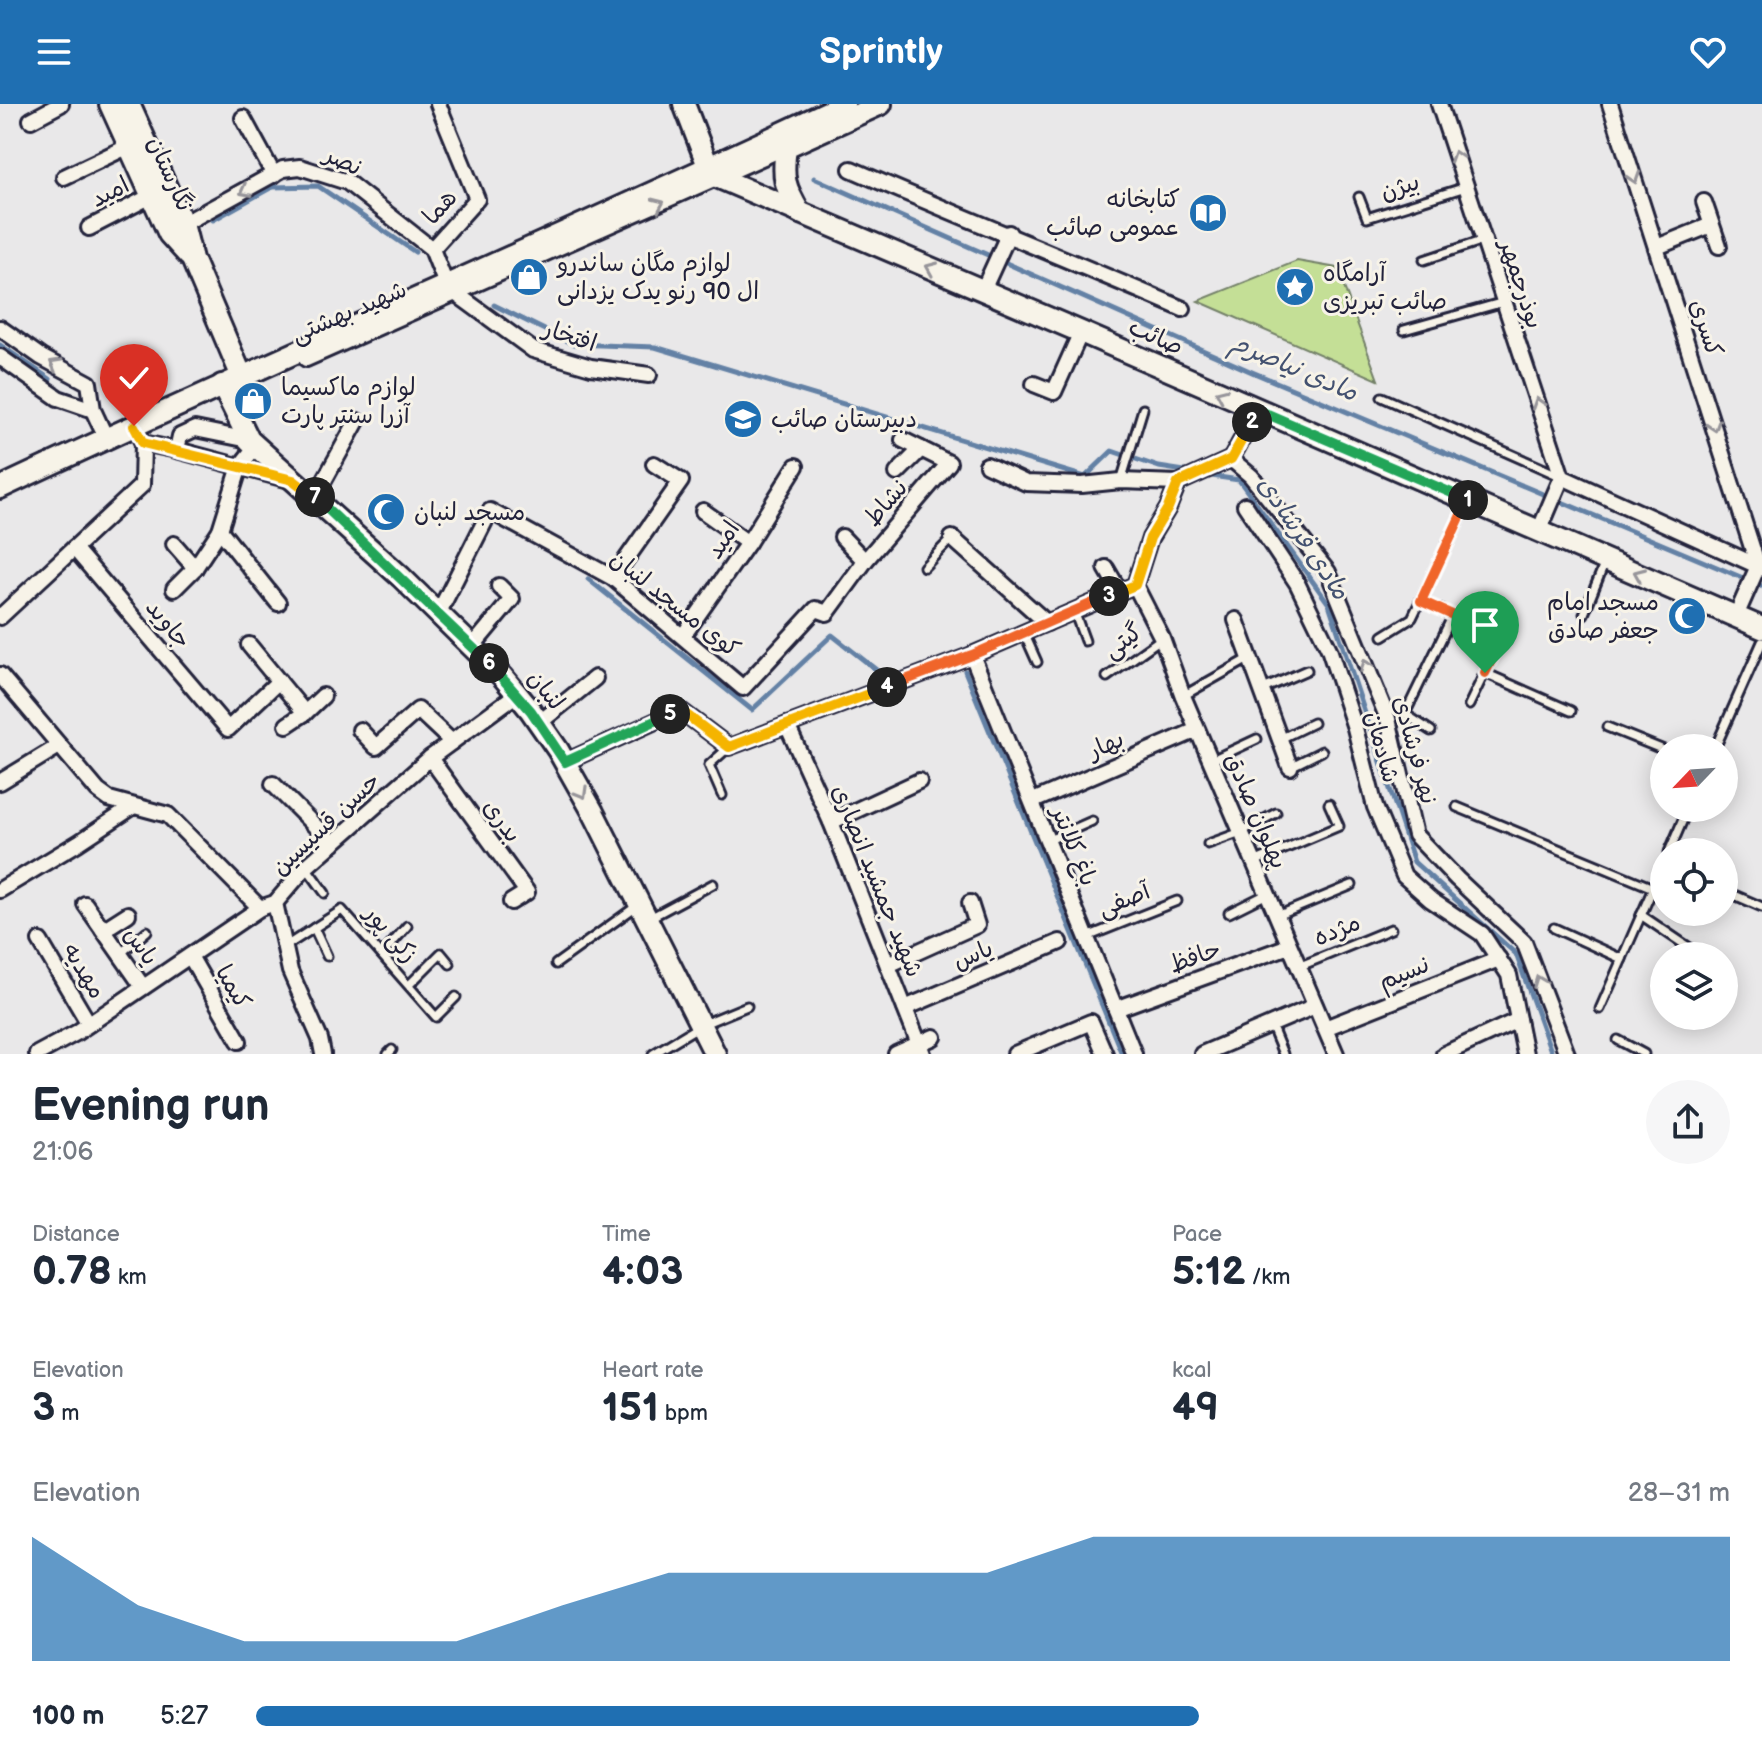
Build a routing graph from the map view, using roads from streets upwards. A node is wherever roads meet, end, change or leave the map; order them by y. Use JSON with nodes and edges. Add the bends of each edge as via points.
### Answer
{"nodes":[{"id":1,"x":61,"y":104,"type":"edge"},
{"id":2,"x":110,"y":104,"type":"edge"},
{"id":3,"x":129,"y":104,"type":"edge"},
{"id":4,"x":438,"y":104,"type":"edge"},
{"id":5,"x":684,"y":104,"type":"edge"},
{"id":6,"x":844,"y":104,"type":"edge"},
{"id":7,"x":881,"y":104,"type":"edge"},
{"id":8,"x":1439,"y":104,"type":"edge"},
{"id":9,"x":1610,"y":104,"type":"edge"},
{"id":10,"x":243,"y":118,"type":"dead end"},
{"id":11,"x":31,"y":120,"type":"dead end"},
{"id":12,"x":129,"y":146,"type":"junction"},
{"id":13,"x":786,"y":147,"type":"junction"},
{"id":14,"x":851,"y":169,"type":"dead end"},
{"id":15,"x":274,"y":175,"type":"junction"},
{"id":16,"x":710,"y":176,"type":"junction"},
{"id":17,"x":64,"y":177,"type":"dead end"},
{"id":18,"x":151,"y":196,"type":"junction"},
{"id":19,"x":1704,"y":202,"type":"dead end"},
{"id":20,"x":800,"y":213,"type":"junction"},
{"id":21,"x":183,"y":224,"type":"junction"},
{"id":22,"x":1711,"y":225,"type":"junction"},
{"id":23,"x":89,"y":228,"type":"dead end"},
{"id":24,"x":1007,"y":238,"type":"junction"},
{"id":25,"x":1719,"y":246,"type":"dead end"},
{"id":26,"x":1657,"y":247,"type":"junction"},
{"id":27,"x":432,"y":249,"type":"junction"},
{"id":28,"x":192,"y":259,"type":"junction"},
{"id":29,"x":451,"y":290,"type":"junction"},
{"id":30,"x":983,"y":290,"type":"junction"},
{"id":31,"x":1183,"y":309,"type":"dead end"},
{"id":32,"x":0,"y":328,"type":"edge"},
{"id":33,"x":1081,"y":332,"type":"junction"},
{"id":34,"x":0,"y":357,"type":"edge"},
{"id":35,"x":649,"y":375,"type":"dead end"},
{"id":36,"x":242,"y":377,"type":"junction"},
{"id":37,"x":1034,"y":384,"type":"dead end"},
{"id":38,"x":224,"y":390,"type":"junction"},
{"id":39,"x":93,"y":410,"type":"junction"},
{"id":40,"x":1258,"y":410,"type":"junction"},
{"id":41,"x":357,"y":421,"type":"dead end"},
{"id":42,"x":138,"y":434,"type":"junction"},
{"id":43,"x":106,"y":438,"type":"junction"},
{"id":44,"x":903,"y":440,"type":"dead end"},
{"id":45,"x":252,"y":443,"type":"junction"},
{"id":46,"x":921,"y":449,"type":"junction"},
{"id":47,"x":177,"y":450,"type":"junction"},
{"id":48,"x":1231,"y":459,"type":"junction"},
{"id":49,"x":654,"y":464,"type":"dead end"},
{"id":50,"x":987,"y":465,"type":"dead end"},
{"id":51,"x":240,"y":466,"type":"junction"},
{"id":52,"x":796,"y":466,"type":"dead end"},
{"id":53,"x":897,"y":473,"type":"dead end"},
{"id":54,"x":1562,"y":477,"type":"junction"},
{"id":55,"x":293,"y":480,"type":"junction"},
{"id":56,"x":1178,"y":483,"type":"junction"},
{"id":57,"x":0,"y":488,"type":"edge"},
{"id":58,"x":315,"y":497,"type":"junction"},
{"id":59,"x":0,"y":498,"type":"edge"},
{"id":60,"x":1245,"y":505,"type":"dead end"},
{"id":61,"x":703,"y":511,"type":"dead end"},
{"id":62,"x":220,"y":530,"type":"junction"},
{"id":63,"x":1539,"y":531,"type":"junction"},
{"id":64,"x":842,"y":537,"type":"dead end"},
{"id":65,"x":952,"y":538,"type":"road end"},
{"id":66,"x":748,"y":543,"type":"junction"},
{"id":67,"x":174,"y":544,"type":"dead end"},
{"id":68,"x":74,"y":548,"type":"junction"},
{"id":69,"x":865,"y":561,"type":"junction"},
{"id":70,"x":195,"y":568,"type":"junction"},
{"id":71,"x":1106,"y":568,"type":"dead end"},
{"id":72,"x":1755,"y":574,"type":"edge"},
{"id":73,"x":613,"y":578,"type":"junction"},
{"id":74,"x":1135,"y":585,"type":"junction"},
{"id":75,"x":499,"y":586,"type":"dead end"},
{"id":76,"x":174,"y":589,"type":"dead end"},
{"id":77,"x":1120,"y":592,"type":"junction"},
{"id":78,"x":278,"y":603,"type":"dead end"},
{"id":79,"x":827,"y":613,"type":"joint"},
{"id":80,"x":438,"y":614,"type":"junction"},
{"id":81,"x":1736,"y":616,"type":"junction"},
{"id":82,"x":0,"y":617,"type":"edge"},
{"id":83,"x":1236,"y":620,"type":"dead end"},
{"id":84,"x":1047,"y":623,"type":"junction"},
{"id":85,"x":1762,"y":628,"type":"edge"},
{"id":86,"x":683,"y":636,"type":"junction"},
{"id":87,"x":249,"y":645,"type":"dead end"},
{"id":88,"x":472,"y":647,"type":"junction"},
{"id":89,"x":972,"y":655,"type":"junction"},
{"id":90,"x":0,"y":675,"type":"edge"},
{"id":91,"x":595,"y":678,"type":"dead end"},
{"id":92,"x":279,"y":681,"type":"junction"},
{"id":93,"x":517,"y":694,"type":"junction"},
{"id":94,"x":323,"y":696,"type":"dead end"},
{"id":95,"x":305,"y":713,"type":"junction"},
{"id":96,"x":539,"y":723,"type":"junction"},
{"id":97,"x":287,"y":725,"type":"dead end"},
{"id":98,"x":787,"y":725,"type":"junction"},
{"id":99,"x":360,"y":730,"type":"dead end"},
{"id":100,"x":1197,"y":730,"type":"junction"},
{"id":101,"x":452,"y":742,"type":"junction"},
{"id":102,"x":59,"y":746,"type":"junction"},
{"id":103,"x":430,"y":758,"type":"junction"},
{"id":104,"x":565,"y":762,"type":"junction"},
{"id":105,"x":1290,"y":767,"type":"road end"},
{"id":106,"x":919,"y":781,"type":"dead end"},
{"id":107,"x":0,"y":782,"type":"edge"},
{"id":108,"x":273,"y":784,"type":"dead end"},
{"id":109,"x":1033,"y":801,"type":"junction"},
{"id":110,"x":134,"y":806,"type":"junction"},
{"id":111,"x":831,"y":822,"type":"junction"},
{"id":112,"x":333,"y":844,"type":"junction"},
{"id":113,"x":0,"y":890,"type":"edge"},
{"id":114,"x":511,"y":902,"type":"dead end"},
{"id":115,"x":970,"y":903,"type":"dead end"},
{"id":116,"x":85,"y":904,"type":"dead end"},
{"id":117,"x":268,"y":906,"type":"junction"},
{"id":118,"x":128,"y":914,"type":"dead end"},
{"id":119,"x":103,"y":930,"type":"junction"},
{"id":120,"x":40,"y":941,"type":"dead end"},
{"id":121,"x":1060,"y":942,"type":"dead end"},
{"id":122,"x":1289,"y":946,"type":"junction"},
{"id":123,"x":190,"y":956,"type":"junction"},
{"id":124,"x":1499,"y":959,"type":"junction"},
{"id":125,"x":888,"y":965,"type":"junction"},
{"id":126,"x":143,"y":987,"type":"junction"},
{"id":127,"x":1315,"y":1006,"type":"junction"},
{"id":128,"x":905,"y":1008,"type":"junction"},
{"id":129,"x":1116,"y":1009,"type":"junction"},
{"id":130,"x":1518,"y":1020,"type":"junction"},
{"id":131,"x":89,"y":1024,"type":"junction"},
{"id":132,"x":1325,"y":1028,"type":"junction"},
{"id":133,"x":934,"y":1037,"type":"dead end"},
{"id":134,"x":239,"y":1041,"type":"dead end"},
{"id":135,"x":63,"y":1048,"type":"edge"},
{"id":136,"x":1047,"y":1048,"type":"edge"},
{"id":137,"x":1467,"y":1049,"type":"edge"},
{"id":138,"x":921,"y":1050,"type":"edge"},
{"id":139,"x":37,"y":1054,"type":"edge"},
{"id":140,"x":323,"y":1054,"type":"edge"},
{"id":141,"x":715,"y":1054,"type":"edge"},
{"id":142,"x":896,"y":1054,"type":"edge"},
{"id":143,"x":1015,"y":1054,"type":"edge"},
{"id":144,"x":1105,"y":1054,"type":"edge"},
{"id":145,"x":1134,"y":1054,"type":"edge"},
{"id":146,"x":1202,"y":1054,"type":"edge"},
{"id":147,"x":1336,"y":1054,"type":"edge"},
{"id":148,"x":1444,"y":1054,"type":"edge"},
{"id":149,"x":1525,"y":1054,"type":"edge"},
{"id":150,"x":1567,"y":1054,"type":"edge"}],
"edges":[{"from":1,"to":11,"type":"street"},
{"from":2,"to":12,"type":"main road","name":"نگارستان"},
{"from":3,"to":21,"type":"main road","name":"نگارستان"},
{"from":4,"to":27,"type":"street","name":"هما","via":[[477,199]]},
{"from":5,"to":16,"type":"main road"},
{"from":6,"to":16,"type":"main road","name":"شهید بهشتی"},
{"from":7,"to":13,"type":"main road"},
{"from":54,"to":8,"type":"street","name":"بوذرجمهر","one_way":true},
{"from":9,"to":26,"type":"street","name":"کسری","one_way":true},
{"from":10,"to":15,"type":"street"},
{"from":12,"to":17,"type":"street"},
{"from":12,"to":18,"type":"main road","name":"نگارستان"},
{"from":13,"to":16,"type":"street"},
{"from":13,"to":20,"type":"main road","via":[[784,187]]},
{"from":14,"to":24,"type":"street"},
{"from":15,"to":21,"type":"street","name":"نصر","one_way":true},
{"from":15,"to":27,"type":"street","name":"نصر","via":[[300,167],[347,182]]},
{"from":16,"to":20,"type":"main road","name":"صائب"},
{"from":16,"to":29,"type":"main road","name":"شهید بهشتی"},
{"from":18,"to":23,"type":"street","name":"امید"},
{"from":18,"to":28,"type":"main road","name":"نگارستان","via":[[169,234]]},
{"from":19,"to":22,"type":"street"},
{"from":30,"to":20,"type":"main road","name":"صائب","one_way":true},
{"from":21,"to":28,"type":"main road","name":"نگارستان"},
{"from":22,"to":25,"type":"street"},
{"from":22,"to":26,"type":"street"},
{"from":24,"to":30,"type":"street"},
{"from":24,"to":31,"type":"street"},
{"from":26,"to":72,"type":"street","name":"کسری","one_way":true},
{"from":27,"to":29,"type":"street"},
{"from":28,"to":36,"type":"main road","name":"نگارستان"},
{"from":29,"to":35,"type":"street","name":"افتخار","via":[[533,350],[591,367]]},
{"from":29,"to":36,"type":"main road","name":"شهید بهشتی"},
{"from":29,"to":38,"type":"street","name":"شهید بهشتی"},
{"from":30,"to":33,"type":"main road","name":"صائب"},
{"from":39,"to":32,"type":"street","one_way":true,"via":[[89,383]]},
{"from":33,"to":37,"type":"street","via":[[1054,392]]},
{"from":40,"to":33,"type":"main road","name":"صائب","one_way":true},
{"from":34,"to":39,"type":"street","via":[[58,398]]},
{"from":36,"to":38,"type":"main road","name":"شهید بهشتی"},
{"from":38,"to":42,"type":"main road","name":"شهید بهشتی"},
{"from":38,"to":45,"type":"main road","name":"لنبان"},
{"from":39,"to":43,"type":"street"},
{"from":40,"to":48,"type":"street"},
{"from":40,"to":63,"type":"main road","name":"صائب"},
{"from":41,"to":58,"type":"street"},
{"from":42,"to":43,"type":"main road","name":"شهید بهشتی"},
{"from":42,"to":47,"type":"street"},
{"from":42,"to":59,"type":"street","name":"شهید بهشتی"},
{"from":42,"to":68,"type":"street","via":[[142,485]]},
{"from":43,"to":57,"type":"main road","name":"شهید بهشتی"},
{"from":44,"to":46,"type":"street","name":"نشاط"},
{"from":45,"to":47,"type":"street","via":[[195,429],[180,436]]},
{"from":45,"to":51,"type":"street"},
{"from":45,"to":55,"type":"main road","name":"لنبان"},
{"from":46,"to":53,"type":"street"},
{"from":46,"to":69,"type":"street","name":"نشاط","via":[[949,463]]},
{"from":47,"to":51,"type":"street"},
{"from":48,"to":56,"type":"street"},
{"from":150,"to":48,"type":"street","name":"نهر فرشادی","one_way":true,"via":[[1524,942],[1415,835],[1388,719],[1328,572],[1251,476]]},
{"from":49,"to":73,"type":"street","via":[[681,481]]},
{"from":50,"to":56,"type":"street","via":[[1026,483]]},
{"from":51,"to":55,"type":"street"},
{"from":51,"to":62,"type":"street"},
{"from":52,"to":66,"type":"street","name":"امید"},
{"from":54,"to":63,"type":"street"},
{"from":54,"to":72,"type":"street"},
{"from":55,"to":58,"type":"main road","name":"لنبان"},
{"from":56,"to":74,"type":"street","via":[[1150,538]]},
{"from":58,"to":80,"type":"main road","name":"لنبان"},
{"from":60,"to":124,"type":"street","name":"شادمان","via":[[1297,583],[1329,649],[1375,807],[1404,876],[1482,934]]},
{"from":61,"to":66,"type":"street"},
{"from":62,"to":70,"type":"street"},
{"from":62,"to":78,"type":"street"},
{"from":81,"to":63,"type":"main road","name":"صائب","one_way":true},
{"from":64,"to":69,"type":"street"},
{"from":65,"to":84,"type":"street"},
{"from":66,"to":86,"type":"street","name":"امید"},
{"from":67,"to":70,"type":"street"},
{"from":68,"to":82,"type":"street"},
{"from":68,"to":92,"type":"street","name":"جاوید","via":[[228,729]]},
{"from":69,"to":79,"type":"street","name":"نشاط"},
{"from":70,"to":76,"type":"street"},
{"from":71,"to":77,"type":"street"},
{"from":72,"to":81,"type":"street"},
{"from":73,"to":80,"type":"street","name":"کوی مسجد لنبان","via":[[490,511]]},
{"from":73,"to":86,"type":"street","name":"کوی مسجد لنبان"},
{"from":74,"to":77,"type":"street"},
{"from":74,"to":100,"type":"street","name":"پهلوان صادق"},
{"from":75,"to":88,"type":"street","via":[[512,599]]},
{"from":77,"to":84,"type":"street"},
{"from":79,"to":86,"type":"street","name":"کوی مسجد لنبان","via":[[816,609],[743,688]]},
{"from":80,"to":88,"type":"main road","name":"لنبان"},
{"from":81,"to":85,"type":"main road","name":"صائب"},
{"from":83,"to":105,"type":"street"},
{"from":84,"to":89,"type":"street"},
{"from":87,"to":92,"type":"street"},
{"from":88,"to":93,"type":"main road","name":"لنبان"},
{"from":89,"to":98,"type":"street"},
{"from":89,"to":109,"type":"street","name":"باغ کلانتر"},
{"from":90,"to":102,"type":"street"},
{"from":91,"to":96,"type":"street"},
{"from":92,"to":95,"type":"street"},
{"from":93,"to":96,"type":"main road","name":"لنبان"},
{"from":93,"to":101,"type":"street","name":"حسن قسیسین"},
{"from":94,"to":95,"type":"street"},
{"from":95,"to":97,"type":"street"},
{"from":96,"to":104,"type":"main road","name":"لنبان"},
{"from":98,"to":104,"type":"street","via":[[729,747],[680,710]]},
{"from":98,"to":111,"type":"street","name":"شهید جمشید انصاری"},
{"from":99,"to":101,"type":"street","via":[[376,747],[418,710]]},
{"from":100,"to":109,"type":"street","name":"بهار"},
{"from":100,"to":122,"type":"street","name":"پهلوان صادق"},
{"from":101,"to":103,"type":"street","name":"حسن قسیسین"},
{"from":102,"to":107,"type":"street"},
{"from":102,"to":110,"type":"street","via":[[98,791]]},
{"from":103,"to":112,"type":"street","name":"حسن قسیسین"},
{"from":103,"to":114,"type":"street","name":"بدری","via":[[527,892]]},
{"from":104,"to":141,"type":"main road","name":"لنبان","one_way":true},
{"from":106,"to":111,"type":"street"},
{"from":108,"to":112,"type":"street"},
{"from":109,"to":129,"type":"street","name":"باغ کلانتر"},
{"from":110,"to":113,"type":"street"},
{"from":110,"to":117,"type":"street","via":[[168,815]]},
{"from":111,"to":125,"type":"street","name":"شهید جمشید انصاری"},
{"from":112,"to":117,"type":"street","name":"حسن قسیسین"},
{"from":115,"to":125,"type":"street","via":[[977,925]]},
{"from":116,"to":119,"type":"street","name":"یاس"},
{"from":117,"to":123,"type":"street","name":"حسن قسیسین"},
{"from":117,"to":140,"type":"street"},
{"from":118,"to":119,"type":"street","name":"یاس"},
{"from":119,"to":126,"type":"street","name":"یاس"},
{"from":120,"to":131,"type":"street","name":"مهدیه"},
{"from":121,"to":128,"type":"street","name":"یاس"},
{"from":122,"to":127,"type":"street","name":"پهلوان صادق"},
{"from":122,"to":129,"type":"street","name":"حافظ"},
{"from":123,"to":126,"type":"street","name":"حسن قسیسین"},
{"from":123,"to":134,"type":"street","name":"کیمیا"},
{"from":124,"to":130,"type":"street","name":"شادمان","via":[[1509,975]]},
{"from":124,"to":132,"type":"street","name":"نسیم"},
{"from":125,"to":128,"type":"street","name":"شهید جمشید انصاری"},
{"from":126,"to":131,"type":"street","name":"حسن قسیسین"},
{"from":127,"to":132,"type":"street","name":"پهلوان صادق"},
{"from":127,"to":146,"type":"street"},
{"from":128,"to":138,"type":"street","name":"شهید جمشید انصاری"},
{"from":129,"to":145,"type":"street","name":"باغ کلانتر"},
{"from":130,"to":137,"type":"street"},
{"from":130,"to":149,"type":"street","name":"شادمان"},
{"from":131,"to":135,"type":"street","name":"حسن قسیسین"},
{"from":132,"to":147,"type":"street","name":"پهلوان صادق"},
{"from":133,"to":138,"type":"street"},
{"from":135,"to":139,"type":"street","name":"حسن قسیسین"},
{"from":136,"to":143,"type":"street"},
{"from":136,"to":144,"type":"street","via":[[1091,1022]]},
{"from":137,"to":148,"type":"street"},
{"from":138,"to":142,"type":"street"}]}
